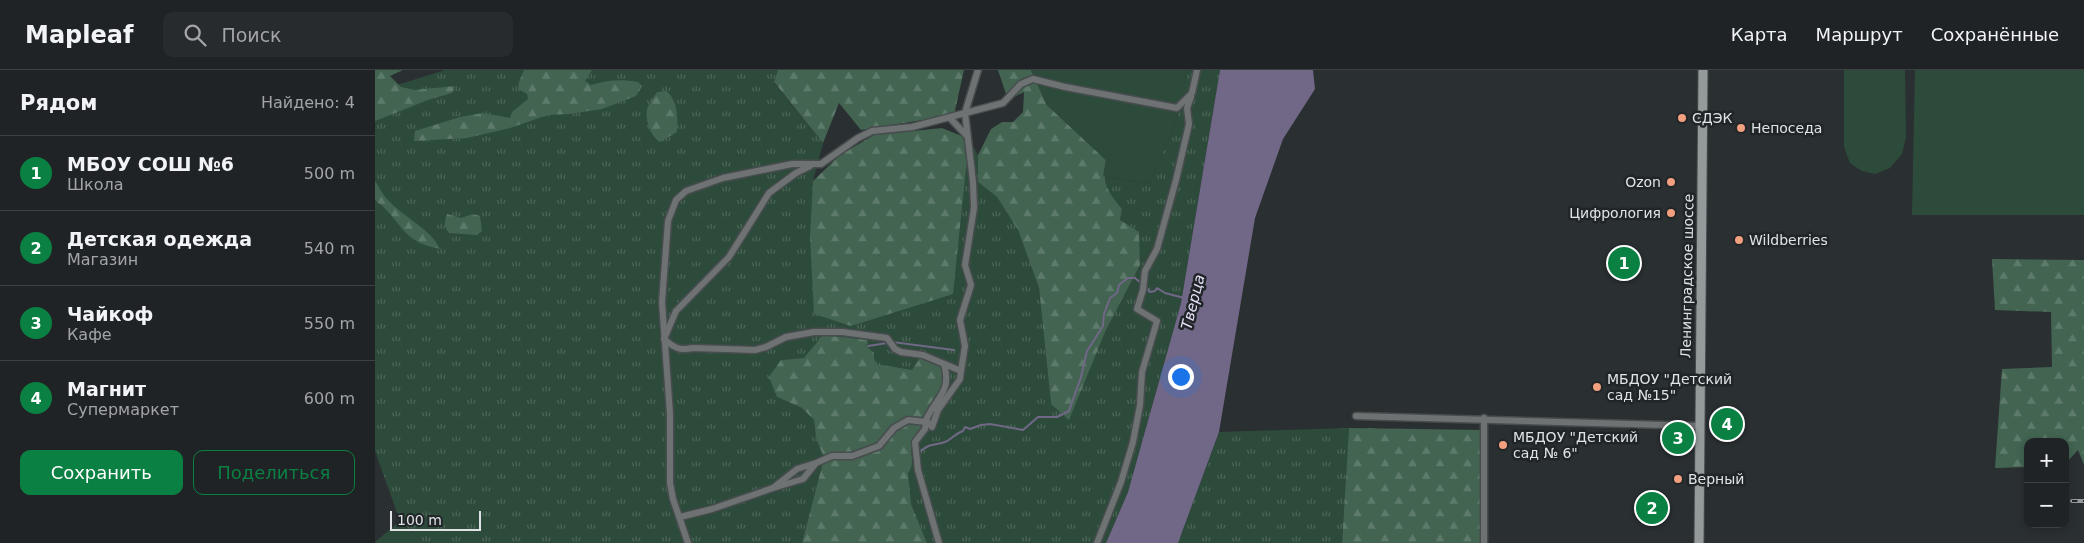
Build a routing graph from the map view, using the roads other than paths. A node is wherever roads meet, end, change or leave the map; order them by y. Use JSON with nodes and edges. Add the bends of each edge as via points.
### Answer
{"nodes":[{"id":1,"x":978,"y":70,"type":"edge"},
{"id":2,"x":1197,"y":70,"type":"edge"},
{"id":3,"x":1703,"y":70,"type":"edge"},
{"id":4,"x":1192,"y":93,"type":"junction"},
{"id":5,"x":965,"y":113,"type":"junction"},
{"id":6,"x":950,"y":118,"type":"junction"},
{"id":7,"x":967,"y":135,"type":"junction"},
{"id":8,"x":811,"y":165,"type":"junction"},
{"id":9,"x":664,"y":339,"type":"junction"},
{"id":10,"x":944,"y":364,"type":"junction"},
{"id":11,"x":961,"y":371,"type":"junction"},
{"id":12,"x":1356,"y":416,"type":"dead end"},
{"id":13,"x":1485,"y":418,"type":"junction"},
{"id":14,"x":926,"y":422,"type":"junction"},
{"id":15,"x":1700,"y":426,"type":"junction"},
{"id":16,"x":816,"y":463,"type":"junction"},
{"id":17,"x":773,"y":488,"type":"junction"},
{"id":18,"x":680,"y":517,"type":"junction"},
{"id":19,"x":689,"y":543,"type":"edge"},
{"id":20,"x":939,"y":543,"type":"edge"},
{"id":21,"x":1097,"y":543,"type":"edge"},
{"id":22,"x":1484,"y":543,"type":"edge"},
{"id":23,"x":1699,"y":543,"type":"edge"}],
"edges":[{"from":1,"to":5,"type":"street"},
{"from":2,"to":4,"type":"street"},
{"from":3,"to":15,"type":"main road","name":"Ленинградское шоссе"},
{"from":4,"to":5,"type":"street","via":[[1177,108],[1033,79],[1021,84],[1003,103]]},
{"from":4,"to":21,"type":"street","via":[[1187,108],[1189,124],[1176,180],[1157,249],[1145,271],[1137,309],[1157,321],[1142,372],[1133,442]]},
{"from":5,"to":6,"type":"street"},
{"from":5,"to":7,"type":"street"},
{"from":6,"to":7,"type":"street"},
{"from":6,"to":8,"type":"street","via":[[872,132],[821,164]]},
{"from":7,"to":11,"type":"street","via":[[974,208],[965,265],[971,285],[960,320],[965,346]]},
{"from":8,"to":9,"type":"street","via":[[769,193],[729,257],[676,311]]},
{"from":8,"to":9,"type":"street","via":[[792,164],[723,178],[686,191],[676,200],[668,221],[662,302]]},
{"from":9,"to":10,"type":"street","via":[[683,350],[755,350],[803,333],[842,332],[887,338],[901,352],[923,355]]},
{"from":9,"to":18,"type":"street","via":[[670,414],[670,483]]},
{"from":10,"to":11,"type":"street"},
{"from":10,"to":14,"type":"street","via":[[947,387]]},
{"from":11,"to":14,"type":"street","via":[[960,379],[938,410],[932,427]]},
{"from":12,"to":13,"type":"street"},
{"from":13,"to":15,"type":"street"},
{"from":13,"to":22,"type":"street"},
{"from":14,"to":16,"type":"street","via":[[908,420],[894,428],[879,446],[852,456],[832,456]]},
{"from":14,"to":20,"type":"street","via":[[915,442],[918,470]]},
{"from":15,"to":23,"type":"main road","name":"Ленинградское шоссе"},
{"from":16,"to":17,"type":"street","via":[[797,469]]},
{"from":16,"to":17,"type":"street","via":[[803,479]]},
{"from":17,"to":18,"type":"street"},
{"from":18,"to":19,"type":"street"}]}
